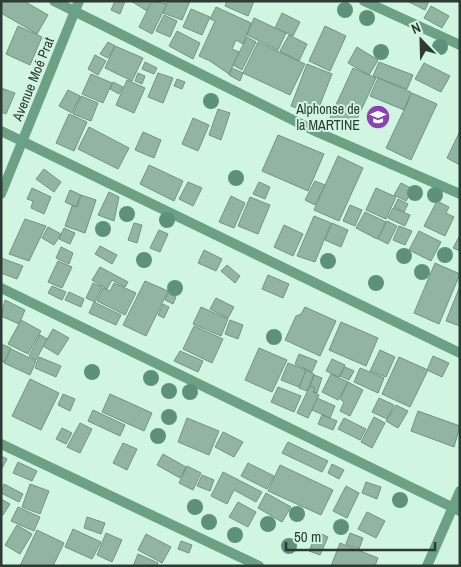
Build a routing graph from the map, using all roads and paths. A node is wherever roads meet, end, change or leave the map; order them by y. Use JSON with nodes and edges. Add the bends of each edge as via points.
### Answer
{"nodes":[{"id":1,"x":54,"y":1,"type":"edge"},
{"id":2,"x":364,"y":1,"type":"edge"},
{"id":3,"x":76,"y":6,"type":"edge"},
{"id":4,"x":460,"y":45,"type":"edge"},
{"id":5,"x":1,"y":131,"type":"edge"},
{"id":6,"x":22,"y":142,"type":"junction"},
{"id":7,"x":1,"y":194,"type":"edge"},
{"id":8,"x":460,"y":194,"type":"edge"},
{"id":9,"x":1,"y":288,"type":"edge"},
{"id":10,"x":460,"y":353,"type":"edge"},
{"id":11,"x":1,"y":444,"type":"edge"},
{"id":12,"x":460,"y":491,"type":"edge"},
{"id":13,"x":456,"y":509,"type":"edge"},
{"id":14,"x":259,"y":566,"type":"edge"},
{"id":15,"x":427,"y":566,"type":"edge"}],
"edges":[{"from":1,"to":3,"type":"street"},
{"from":2,"to":4,"type":"street"},
{"from":3,"to":6,"type":"street","name":"Avenue Moé Prat"},
{"from":3,"to":8,"type":"street","via":[[317,132]]},
{"from":5,"to":6,"type":"street"},
{"from":6,"to":7,"type":"street","name":"Avenue Moé Prat"},
{"from":6,"to":10,"type":"street"},
{"from":9,"to":13,"type":"street"},
{"from":11,"to":14,"type":"street"},
{"from":12,"to":13,"type":"street"},
{"from":13,"to":15,"type":"street"}]}
